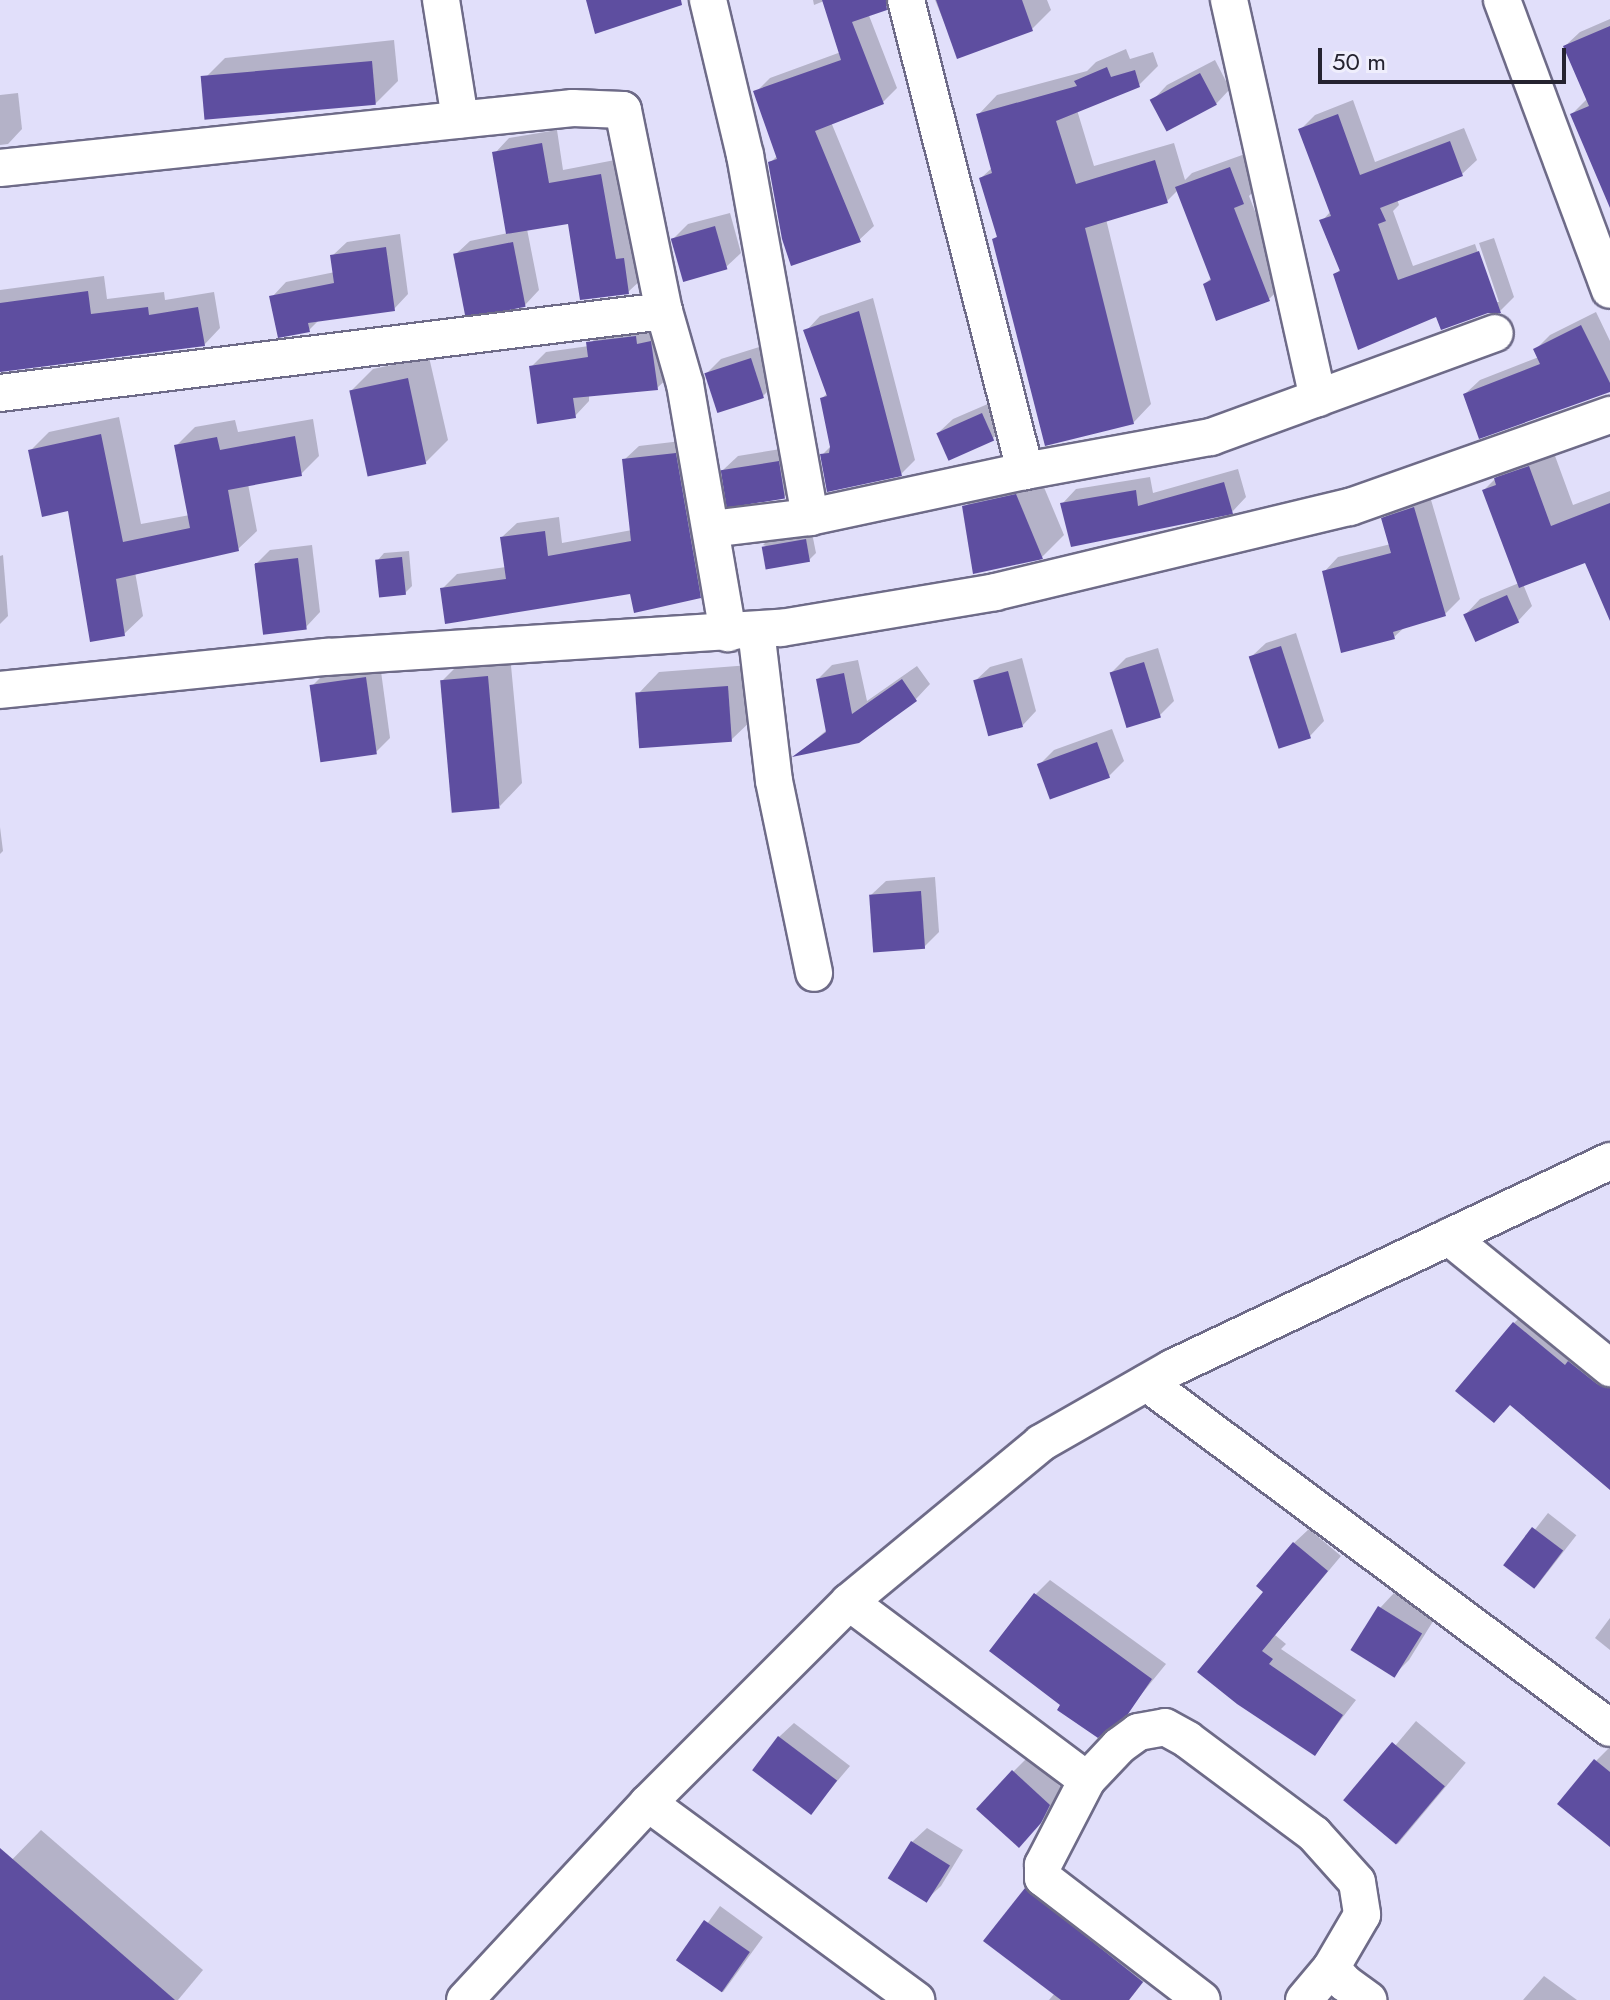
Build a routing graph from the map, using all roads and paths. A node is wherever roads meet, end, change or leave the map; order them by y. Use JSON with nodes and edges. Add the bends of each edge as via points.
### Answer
{"nodes":[{"id":1,"x":441,"y":0,"type":"edge"},
{"id":2,"x":708,"y":0,"type":"edge"},
{"id":3,"x":906,"y":0,"type":"edge"},
{"id":4,"x":1229,"y":0,"type":"edge"},
{"id":5,"x":1502,"y":0,"type":"edge"},
{"id":6,"x":460,"y":119,"type":"junction"},
{"id":7,"x":0,"y":168,"type":"edge"},
{"id":8,"x":1610,"y":290,"type":"edge"},
{"id":9,"x":664,"y":311,"type":"junction"},
{"id":10,"x":1495,"y":333,"type":"dead end"},
{"id":11,"x":0,"y":393,"type":"edge"},
{"id":12,"x":1318,"y":398,"type":"junction"},
{"id":13,"x":1610,"y":415,"type":"edge"},
{"id":14,"x":1025,"y":471,"type":"junction"},
{"id":15,"x":810,"y":517,"type":"junction"},
{"id":16,"x":711,"y":529,"type":"junction"},
{"id":17,"x":742,"y":632,"type":"junction"},
{"id":18,"x":0,"y":690,"type":"edge"},
{"id":19,"x":814,"y":973,"type":"dead end"},
{"id":20,"x":1610,"y":1161,"type":"edge"},
{"id":21,"x":1449,"y":1237,"type":"junction"},
{"id":22,"x":1610,"y":1368,"type":"edge"},
{"id":23,"x":1147,"y":1383,"type":"junction"},
{"id":24,"x":849,"y":1602,"type":"junction"},
{"id":25,"x":1610,"y":1728,"type":"edge"},
{"id":26,"x":1087,"y":1780,"type":"junction"},
{"id":27,"x":648,"y":1803,"type":"junction"},
{"id":28,"x":1331,"y":1968,"type":"junction"},
{"id":29,"x":465,"y":2000,"type":"edge"},
{"id":30,"x":916,"y":2000,"type":"edge"},
{"id":31,"x":1202,"y":2000,"type":"edge"},
{"id":32,"x":1304,"y":2000,"type":"edge"},
{"id":33,"x":1368,"y":2000,"type":"edge"}],
"edges":[{"from":1,"to":6,"type":"street"},
{"from":2,"to":15,"type":"street","via":[[745,155]]},
{"from":3,"to":14,"type":"street"},
{"from":4,"to":12,"type":"street"},
{"from":5,"to":8,"type":"street"},
{"from":6,"to":7,"type":"street"},
{"from":6,"to":9,"type":"street","via":[[573,108],[623,110]]},
{"from":9,"to":11,"type":"street"},
{"from":9,"to":16,"type":"street","via":[[685,384]]},
{"from":10,"to":12,"type":"street"},
{"from":12,"to":14,"type":"street","via":[[1211,437]]},
{"from":13,"to":17,"type":"street","via":[[1350,507],[995,592]]},
{"from":14,"to":15,"type":"street"},
{"from":15,"to":16,"type":"street"},
{"from":16,"to":17,"type":"street"},
{"from":17,"to":18,"type":"street","via":[[327,657]]},
{"from":17,"to":19,"type":"street"},
{"from":20,"to":21,"type":"street"},
{"from":21,"to":22,"type":"street"},
{"from":21,"to":23,"type":"street"},
{"from":23,"to":24,"type":"street","via":[[1041,1443]]},
{"from":23,"to":25,"type":"street"},
{"from":24,"to":26,"type":"street"},
{"from":24,"to":27,"type":"street"},
{"from":26,"to":28,"type":"street","via":[[1138,1732],[1165,1727],[1314,1834],[1357,1882],[1362,1915]]},
{"from":26,"to":31,"type":"street","via":[[1043,1865],[1043,1878]]},
{"from":27,"to":29,"type":"street"},
{"from":27,"to":30,"type":"street"},
{"from":28,"to":32,"type":"street"},
{"from":28,"to":33,"type":"street"}]}
